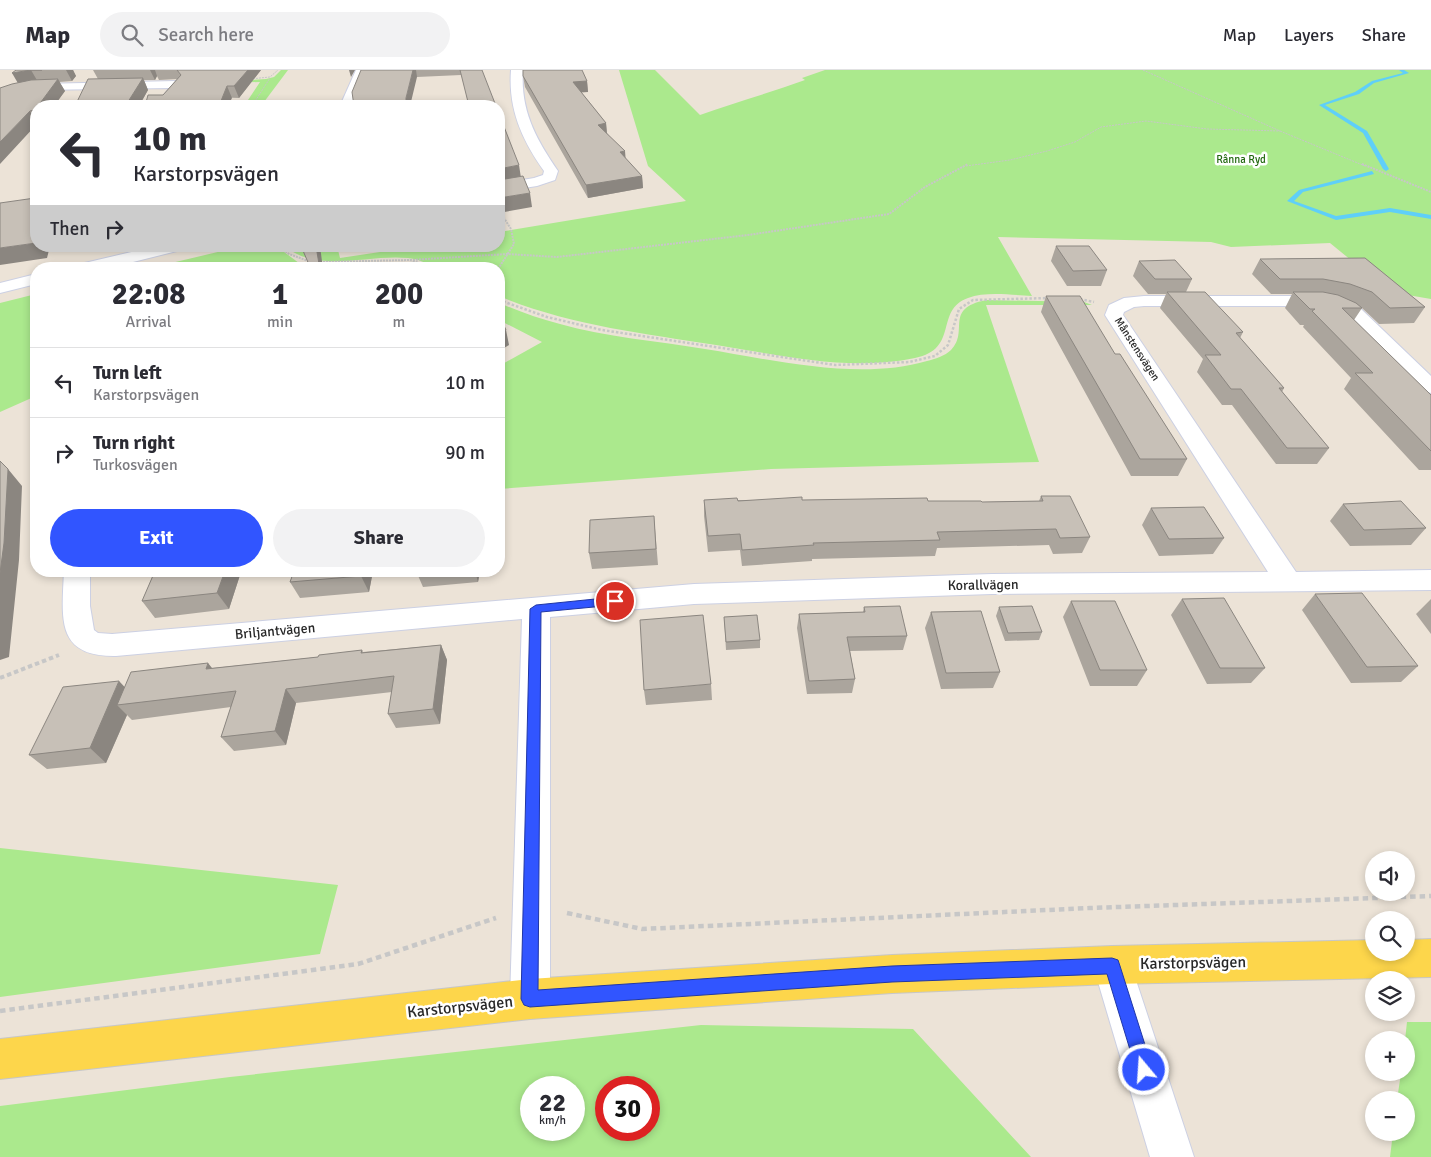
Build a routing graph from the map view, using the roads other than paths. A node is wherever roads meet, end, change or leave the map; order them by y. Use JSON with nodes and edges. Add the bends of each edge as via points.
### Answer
{"nodes":[{"id":1,"x":362,"y":70,"type":"edge"},
{"id":2,"x":517,"y":70,"type":"edge"},
{"id":3,"x":0,"y":98,"type":"edge"},
{"id":4,"x":165,"y":100,"type":"edge"},
{"id":5,"x":349,"y":100,"type":"edge"},
{"id":6,"x":505,"y":187,"type":"edge"},
{"id":7,"x":154,"y":252,"type":"edge"},
{"id":8,"x":113,"y":262,"type":"edge"},
{"id":9,"x":30,"y":281,"type":"edge"},
{"id":10,"x":0,"y":288,"type":"edge"},
{"id":11,"x":1431,"y":387,"type":"edge"},
{"id":12,"x":77,"y":577,"type":"edge"},
{"id":13,"x":1431,"y":580,"type":"edge"},
{"id":14,"x":1288,"y":581,"type":"junction"},
{"id":15,"x":536,"y":609,"type":"junction"},
{"id":16,"x":1431,"y":958,"type":"edge"},
{"id":17,"x":1112,"y":966,"type":"junction"},
{"id":18,"x":530,"y":999,"type":"junction"},
{"id":19,"x":0,"y":1059,"type":"edge"},
{"id":20,"x":1172,"y":1157,"type":"edge"}],
"edges":[{"from":1,"to":5,"type":"street"},
{"from":2,"to":6,"type":"street","via":[[517,107],[528,136],[551,171],[550,177],[538,182]]},
{"from":3,"to":4,"type":"street","via":[[21,89],[38,87],[176,84],[178,86]]},
{"from":7,"to":8,"type":"street"},
{"from":9,"to":10,"type":"street"},
{"from":11,"to":14,"type":"street","name":"Månstensvägen","via":[[1354,313],[1334,305],[1314,301],[1144,301],[1130,302],[1115,309],[1114,314]]},
{"from":12,"to":15,"type":"street","name":"Briljantvägen","via":[[79,626],[83,637],[101,645]]},
{"from":13,"to":14,"type":"street","name":"Korallvägen"},
{"from":14,"to":15,"type":"street","name":"Korallvägen","via":[[992,584],[704,593]]},
{"from":15,"to":18,"type":"street"},
{"from":16,"to":17,"type":"main road","name":"Karstorpsvägen"},
{"from":17,"to":18,"type":"main road","name":"Karstorpsvägen","via":[[892,974]]},
{"from":17,"to":20,"type":"street"},
{"from":18,"to":19,"type":"main road","name":"Karstorpsvägen"}]}
